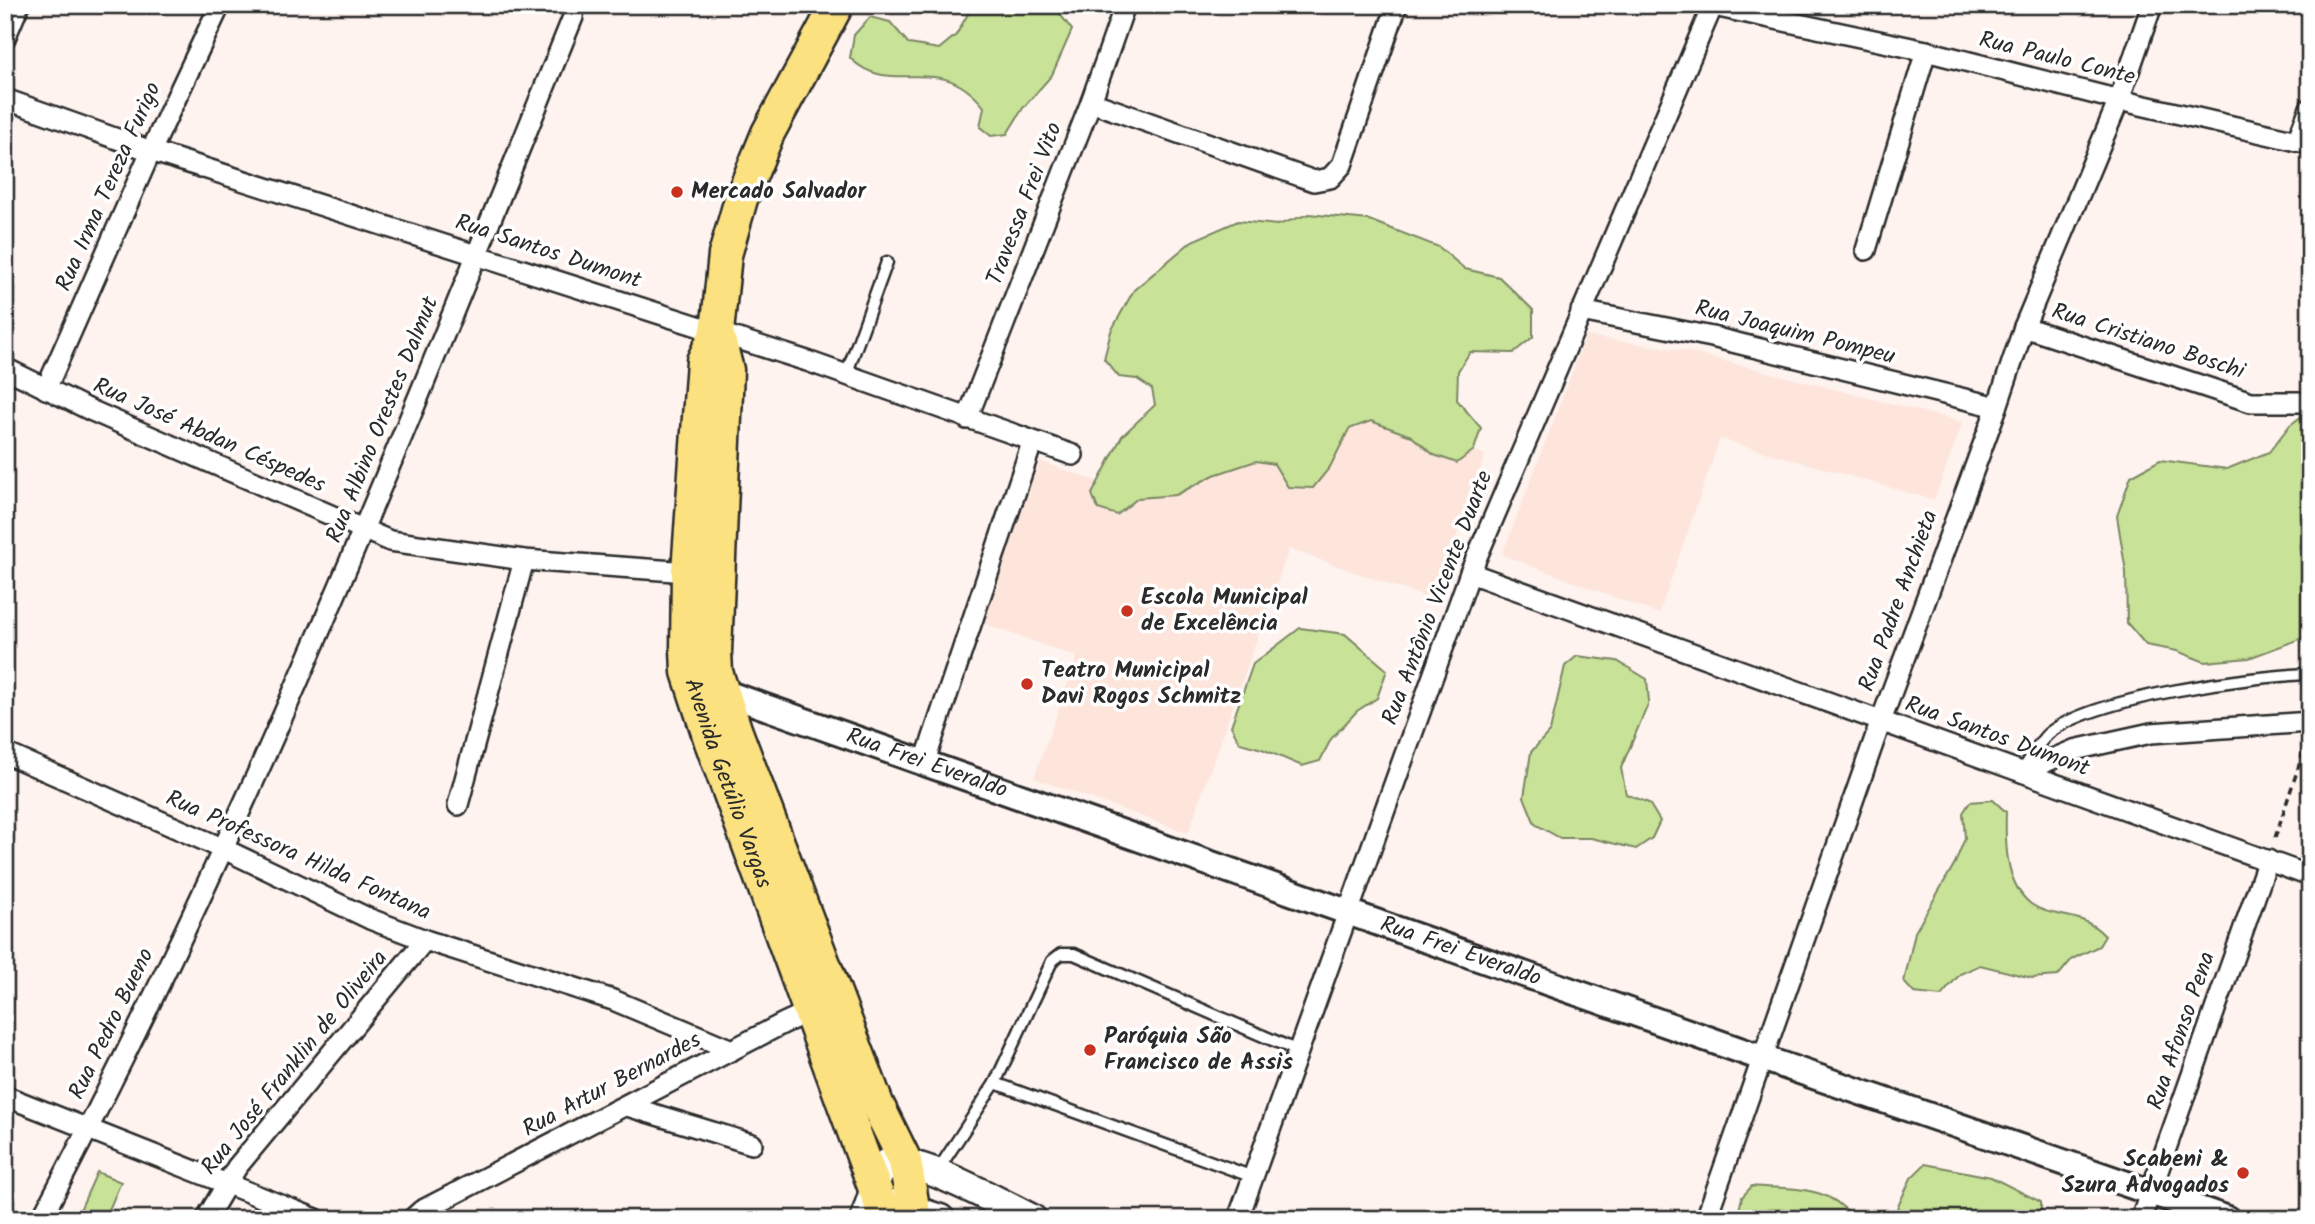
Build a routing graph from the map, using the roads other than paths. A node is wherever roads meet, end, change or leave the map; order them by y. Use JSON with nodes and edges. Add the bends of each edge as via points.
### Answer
{"nodes":[{"id":1,"x":19,"y":5,"type":"edge"},
{"id":2,"x":220,"y":5,"type":"edge"},
{"id":3,"x":574,"y":5,"type":"edge"},
{"id":4,"x":837,"y":5,"type":"edge"},
{"id":5,"x":1125,"y":5,"type":"edge"},
{"id":6,"x":1397,"y":5,"type":"edge"},
{"id":7,"x":1712,"y":5,"type":"edge"},
{"id":8,"x":2152,"y":5,"type":"edge"},
{"id":9,"x":5,"y":38,"type":"edge"},
{"id":10,"x":1926,"y":51,"type":"junction"},
{"id":11,"x":5,"y":99,"type":"edge"},
{"id":12,"x":2119,"y":100,"type":"junction"},
{"id":13,"x":1091,"y":102,"type":"junction"},
{"id":14,"x":2310,"y":108,"type":"edge"},
{"id":15,"x":2304,"y":142,"type":"edge"},
{"id":16,"x":151,"y":151,"type":"junction"},
{"id":17,"x":1866,"y":250,"type":"dead end"},
{"id":18,"x":477,"y":254,"type":"junction"},
{"id":19,"x":887,"y":262,"type":"dead end"},
{"id":20,"x":1581,"y":311,"type":"junction"},
{"id":21,"x":2024,"y":327,"type":"junction"},
{"id":22,"x":718,"y":332,"type":"junction"},
{"id":23,"x":5,"y":368,"type":"edge"},
{"id":24,"x":846,"y":375,"type":"junction"},
{"id":25,"x":46,"y":389,"type":"junction"},
{"id":26,"x":2300,"y":402,"type":"dead end"},
{"id":27,"x":1997,"y":407,"type":"junction"},
{"id":28,"x":967,"y":419,"type":"junction"},
{"id":29,"x":1032,"y":443,"type":"junction"},
{"id":30,"x":1073,"y":455,"type":"dead end"},
{"id":31,"x":365,"y":532,"type":"junction"},
{"id":32,"x":524,"y":560,"type":"junction"},
{"id":33,"x":688,"y":572,"type":"junction"},
{"id":34,"x":1470,"y":573,"type":"junction"},
{"id":35,"x":2310,"y":674,"type":"edge"},
{"id":36,"x":709,"y":693,"type":"junction"},
{"id":37,"x":1881,"y":721,"type":"junction"},
{"id":38,"x":2310,"y":722,"type":"edge"},
{"id":39,"x":7,"y":758,"type":"edge"},
{"id":40,"x":924,"y":764,"type":"junction"},
{"id":41,"x":2022,"y":772,"type":"junction"},
{"id":42,"x":458,"y":805,"type":"dead end"},
{"id":43,"x":224,"y":849,"type":"junction"},
{"id":44,"x":2268,"y":860,"type":"junction"},
{"id":45,"x":2310,"y":876,"type":"edge"},
{"id":46,"x":1349,"y":913,"type":"junction"},
{"id":47,"x":425,"y":940,"type":"junction"},
{"id":48,"x":824,"y":1005,"type":"junction"},
{"id":49,"x":732,"y":1050,"type":"junction"},
{"id":50,"x":1298,"y":1051,"type":"junction"},
{"id":51,"x":1762,"y":1058,"type":"junction"},
{"id":52,"x":995,"y":1083,"type":"junction"},
{"id":53,"x":5,"y":1096,"type":"edge"},
{"id":54,"x":627,"y":1106,"type":"junction"},
{"id":55,"x":88,"y":1129,"type":"junction"},
{"id":56,"x":752,"y":1144,"type":"dead end"},
{"id":57,"x":905,"y":1161,"type":"junction"},
{"id":58,"x":936,"y":1174,"type":"junction"},
{"id":59,"x":1253,"y":1177,"type":"junction"},
{"id":60,"x":225,"y":1183,"type":"junction"},
{"id":61,"x":971,"y":1189,"type":"junction"},
{"id":62,"x":2151,"y":1192,"type":"junction"},
{"id":63,"x":892,"y":1210,"type":"edge"},
{"id":64,"x":41,"y":1219,"type":"edge"},
{"id":65,"x":206,"y":1219,"type":"edge"},
{"id":66,"x":316,"y":1219,"type":"edge"},
{"id":67,"x":412,"y":1219,"type":"edge"},
{"id":68,"x":953,"y":1219,"type":"edge"},
{"id":69,"x":1032,"y":1219,"type":"edge"},
{"id":70,"x":1238,"y":1219,"type":"edge"},
{"id":71,"x":1706,"y":1219,"type":"edge"},
{"id":72,"x":2141,"y":1219,"type":"edge"},
{"id":73,"x":2228,"y":1219,"type":"edge"}],
"edges":[{"from":1,"to":9,"type":"street"},
{"from":2,"to":16,"type":"street","name":"Rua Irma Tereza Furigo"},
{"from":3,"to":18,"type":"street","name":"Rua Albino Orestes Dalmut"},
{"from":4,"to":22,"type":"main road","name":"Avenida Getúlio Vargas","via":[[768,133],[741,199],[725,255]]},
{"from":5,"to":13,"type":"street","name":"Travessa Frei Vito"},
{"from":6,"to":13,"type":"street","via":[[1342,165],[1330,178],[1314,181]]},
{"from":7,"to":10,"type":"street","name":"Rua Paulo Conte"},
{"from":7,"to":20,"type":"street","name":"Rua Antônio Vicente Duarte"},
{"from":8,"to":12,"type":"street","name":"Rua Padre Anchieta"},
{"from":10,"to":12,"type":"street","name":"Rua Paulo Conte"},
{"from":10,"to":17,"type":"street"},
{"from":11,"to":16,"type":"street","name":"Rua Santos Dumont"},
{"from":12,"to":15,"type":"street","name":"Rua Paulo Conte"},
{"from":12,"to":21,"type":"street","name":"Rua Padre Anchieta"},
{"from":13,"to":28,"type":"street","name":"Travessa Frei Vito"},
{"from":14,"to":15,"type":"street"},
{"from":16,"to":18,"type":"street","name":"Rua Santos Dumont"},
{"from":16,"to":25,"type":"street","name":"Rua Irma Tereza Furigo"},
{"from":18,"to":22,"type":"street","name":"Rua Santos Dumont"},
{"from":18,"to":31,"type":"street","name":"Rua Albino Orestes Dalmut"},
{"from":19,"to":24,"type":"lane"},
{"from":20,"to":27,"type":"street","name":"Rua Joaquim Pompeu","via":[[1712,337]]},
{"from":20,"to":34,"type":"street","name":"Rua Antônio Vicente Duarte"},
{"from":21,"to":26,"type":"street","name":"Rua Cristiano Boschi","via":[[2251,402]]},
{"from":21,"to":27,"type":"street","name":"Rua Padre Anchieta"},
{"from":22,"to":24,"type":"street","name":"Rua Santos Dumont"},
{"from":22,"to":33,"type":"main road","name":"Avenida Getúlio Vargas","via":[[703,361]]},
{"from":22,"to":36,"type":"main road","name":"Avenida Getúlio Vargas","via":[[727,370],[716,672]]},
{"from":23,"to":25,"type":"street","name":"Rua José Abdan Céspedes"},
{"from":24,"to":28,"type":"street","name":"Rua Santos Dumont"},
{"from":25,"to":31,"type":"street","name":"Rua José Abdan Céspedes"},
{"from":27,"to":37,"type":"street","name":"Rua Padre Anchieta"},
{"from":28,"to":29,"type":"street","name":"Rua Santos Dumont"},
{"from":29,"to":30,"type":"street","name":"Rua Santos Dumont"},
{"from":29,"to":40,"type":"street"},
{"from":31,"to":32,"type":"street","name":"Rua José Abdan Céspedes","via":[[424,548]]},
{"from":31,"to":43,"type":"street","name":"Rua Albino Orestes Dalmut"},
{"from":32,"to":33,"type":"street","name":"Rua José Abdan Céspedes"},
{"from":32,"to":42,"type":"street"},
{"from":33,"to":36,"type":"main road","name":"Avenida Getúlio Vargas","via":[[688,672]]},
{"from":34,"to":37,"type":"street","name":"Rua Santos Dumont"},
{"from":34,"to":46,"type":"street","name":"Rua Antônio Vicente Duarte"},
{"from":35,"to":41,"type":"lane","via":[[2263,676],[2141,699],[2070,721],[2047,734]]},
{"from":36,"to":40,"type":"street","name":"Rua Frei Everaldo"},
{"from":36,"to":48,"type":"main road","name":"Avenida Getúlio Vargas"},
{"from":37,"to":41,"type":"street","name":"Rua Santos Dumont"},
{"from":37,"to":51,"type":"street","name":"Rua Padre Anchieta"},
{"from":38,"to":41,"type":"street","via":[[2151,733],[2074,750]]},
{"from":39,"to":43,"type":"street","name":"Rua Professora Hilda Fontana"},
{"from":40,"to":46,"type":"street","name":"Rua Frei Everaldo"},
{"from":41,"to":44,"type":"street","name":"Rua Santos Dumont"},
{"from":43,"to":47,"type":"street","name":"Rua Professora Hilda Fontana","via":[[370,919]]},
{"from":43,"to":55,"type":"street","name":"Rua Pedro Bueno"},
{"from":44,"to":45,"type":"street","name":"Rua Santos Dumont"},
{"from":44,"to":62,"type":"street","name":"Rua Afonso Pena"},
{"from":46,"to":50,"type":"street","name":"Rua Antônio Vicente Duarte"},
{"from":46,"to":51,"type":"street","name":"Rua Frei Everaldo"},
{"from":47,"to":49,"type":"street","name":"Rua Professora Hilda Fontana","via":[[613,1000]]},
{"from":47,"to":60,"type":"street","name":"Rua José Franklin de Oliveira"},
{"from":48,"to":49,"type":"street","name":"Rua Artur Bernardes"},
{"from":48,"to":57,"type":"main road","name":"Avenida Getúlio Vargas"},
{"from":48,"to":63,"type":"main road","name":"Avenida Getúlio Vargas"},
{"from":49,"to":54,"type":"street","name":"Rua Artur Bernardes"},
{"from":50,"to":52,"type":"lane","via":[[1074,954],[1061,954],[1052,961]]},
{"from":50,"to":59,"type":"street","name":"Rua Antônio Vicente Duarte"},
{"from":51,"to":62,"type":"street","name":"Rua Frei Everaldo"},
{"from":51,"to":71,"type":"street","name":"Rua Padre Anchieta"},
{"from":52,"to":58,"type":"lane"},
{"from":52,"to":59,"type":"lane"},
{"from":53,"to":55,"type":"street"},
{"from":54,"to":56,"type":"street"},
{"from":54,"to":67,"type":"street","name":"Rua Artur Bernardes"},
{"from":55,"to":60,"type":"street"},
{"from":55,"to":64,"type":"street","name":"Rua Pedro Bueno"},
{"from":57,"to":58,"type":"main road"},
{"from":57,"to":63,"type":"main road","name":"Avenida Getúlio Vargas"},
{"from":57,"to":63,"type":"main road","via":[[888,1163]]},
{"from":58,"to":61,"type":"main road"},
{"from":59,"to":70,"type":"street","name":"Rua Antônio Vicente Duarte"},
{"from":60,"to":65,"type":"street","name":"Rua José Franklin de Oliveira"},
{"from":60,"to":66,"type":"street"},
{"from":61,"to":68,"type":"main road","via":[[957,1196],[951,1210]]},
{"from":61,"to":69,"type":"main road"},
{"from":62,"to":72,"type":"street","name":"Rua Afonso Pena"},
{"from":62,"to":73,"type":"street","name":"Rua Frei Everaldo"}]}
